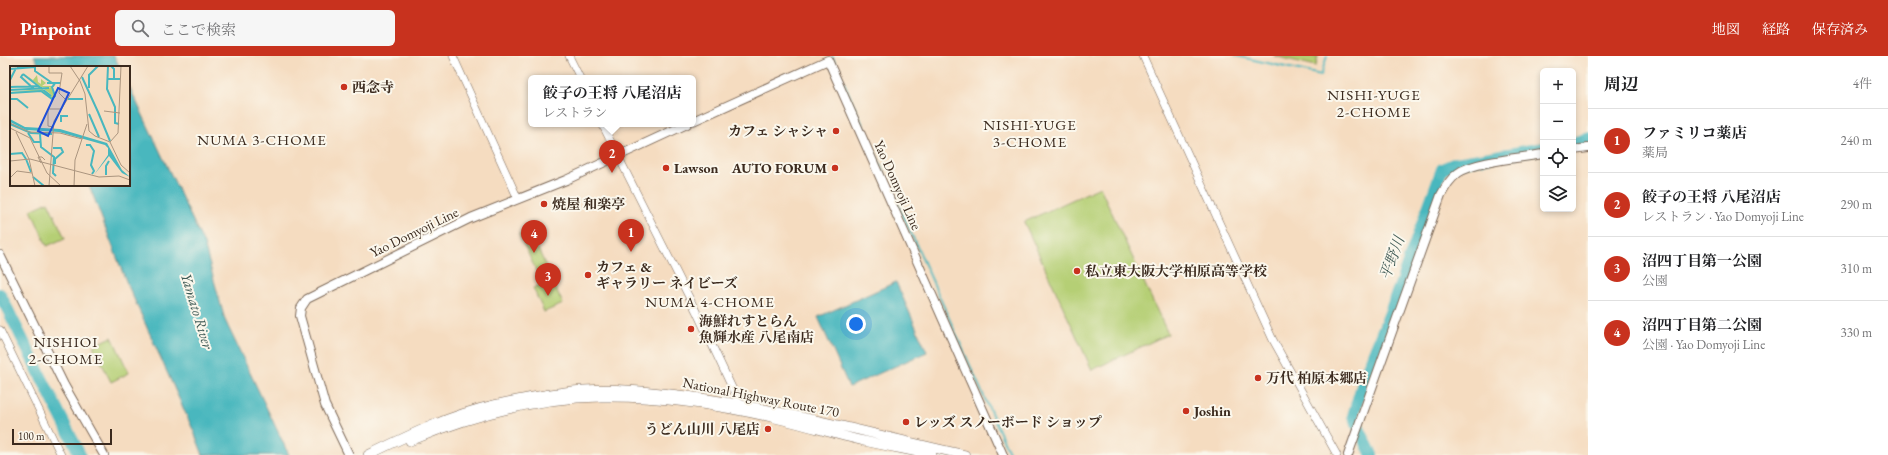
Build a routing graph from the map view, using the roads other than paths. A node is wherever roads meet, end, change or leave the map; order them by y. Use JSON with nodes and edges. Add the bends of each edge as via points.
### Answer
{"nodes":[{"id":1,"x":453,"y":56,"type":"edge"},
{"id":2,"x":569,"y":56,"type":"edge"},
{"id":3,"x":1143,"y":56,"type":"edge"},
{"id":4,"x":826,"y":58,"type":"edge"},
{"id":5,"x":578,"y":75,"type":"edge"},
{"id":6,"x":696,"y":120,"type":"edge"},
{"id":7,"x":603,"y":127,"type":"edge"},
{"id":8,"x":680,"y":127,"type":"edge"},
{"id":9,"x":1588,"y":148,"type":"edge"},
{"id":10,"x":1576,"y":150,"type":"edge"},
{"id":11,"x":1540,"y":155,"type":"edge"},
{"id":12,"x":617,"y":156,"type":"junction"},
{"id":13,"x":518,"y":199,"type":"junction"},
{"id":14,"x":0,"y":255,"type":"edge"},
{"id":15,"x":0,"y":330,"type":"edge"},
{"id":16,"x":742,"y":408,"type":"junction"},
{"id":17,"x":383,"y":452,"type":"edge"},
{"id":18,"x":61,"y":455,"type":"edge"},
{"id":19,"x":104,"y":455,"type":"edge"},
{"id":20,"x":349,"y":455,"type":"edge"},
{"id":21,"x":368,"y":455,"type":"edge"},
{"id":22,"x":932,"y":455,"type":"edge"},
{"id":23,"x":965,"y":455,"type":"edge"},
{"id":24,"x":1003,"y":455,"type":"edge"},
{"id":25,"x":1337,"y":455,"type":"edge"},
{"id":26,"x":1348,"y":455,"type":"edge"}],
"edges":[{"from":1,"to":13,"type":"street"},
{"from":2,"to":5,"type":"street"},
{"from":3,"to":25,"type":"street","via":[[1273,340]]},
{"from":4,"to":6,"type":"main road","name":"Yao Domyoji Line"},
{"from":4,"to":24,"type":"main road","name":"Yao Domyoji Line"},
{"from":7,"to":12,"type":"street"},
{"from":8,"to":12,"type":"main road","name":"Yao Domyoji Line"},
{"from":9,"to":10,"type":"main road"},
{"from":11,"to":26,"type":"main road","via":[[1472,166],[1449,180],[1441,194]]},
{"from":12,"to":13,"type":"main road","name":"Yao Domyoji Line"},
{"from":12,"to":16,"type":"street"},
{"from":13,"to":20,"type":"main road","name":"Yao Domyoji Line","via":[[472,218],[343,281],[304,303],[300,316],[321,392]]},
{"from":14,"to":19,"type":"main road","via":[[64,385]]},
{"from":15,"to":18,"type":"street"},
{"from":16,"to":17,"type":"highway","name":"National Highway Route 170","via":[[675,394],[625,390],[582,391],[533,397],[493,405]]},
{"from":16,"to":22,"type":"highway","name":"National Highway Route 170","via":[[864,441]]},
{"from":16,"to":23,"type":"highway","name":"National Highway Route 170"},
{"from":17,"to":21,"type":"highway","name":"National Highway Route 170"}]}
